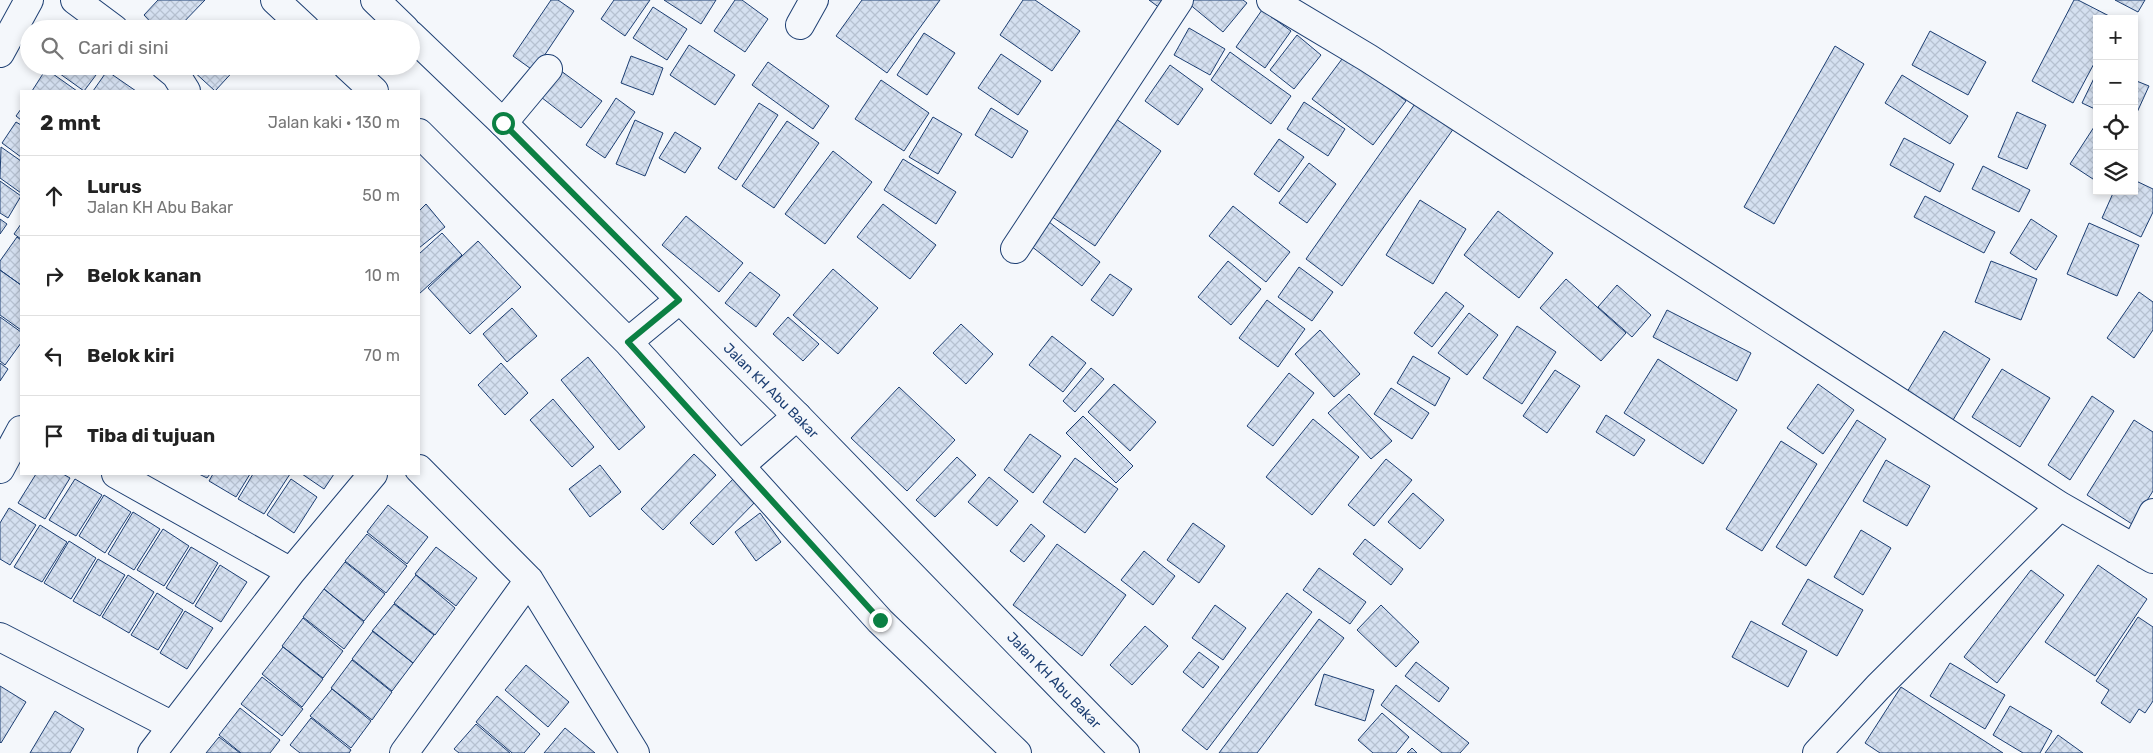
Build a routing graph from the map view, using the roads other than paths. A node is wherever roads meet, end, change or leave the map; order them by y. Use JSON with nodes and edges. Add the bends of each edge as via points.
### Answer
{"nodes":[{"id":1,"x":29,"y":0,"type":"edge"},
{"id":2,"x":75,"y":0,"type":"edge"},
{"id":3,"x":275,"y":0,"type":"edge"},
{"id":4,"x":375,"y":0,"type":"edge"},
{"id":5,"x":814,"y":0,"type":"edge"},
{"id":6,"x":1179,"y":0,"type":"edge"},
{"id":7,"x":1271,"y":0,"type":"edge"},
{"id":8,"x":102,"y":20,"type":"edge"},
{"id":9,"x":296,"y":20,"type":"edge"},
{"id":10,"x":396,"y":20,"type":"edge"},
{"id":11,"x":800,"y":25,"type":"dead end"},
{"id":12,"x":420,"y":44,"type":"edge"},
{"id":13,"x":0,"y":53,"type":"edge"},
{"id":14,"x":548,"y":69,"type":"dead end"},
{"id":15,"x":176,"y":75,"type":"edge"},
{"id":16,"x":357,"y":75,"type":"edge"},
{"id":17,"x":185,"y":90,"type":"edge"},
{"id":18,"x":373,"y":90,"type":"edge"},
{"id":19,"x":503,"y":123,"type":"junction"},
{"id":20,"x":420,"y":134,"type":"edge"},
{"id":21,"x":1015,"y":249,"type":"dead end"},
{"id":22,"x":679,"y":300,"type":"junction"},
{"id":23,"x":628,"y":342,"type":"junction"},
{"id":24,"x":797,"y":416,"type":"junction"},
{"id":25,"x":20,"y":432,"type":"edge"},
{"id":26,"x":740,"y":466,"type":"junction"},
{"id":27,"x":0,"y":469,"type":"edge"},
{"id":28,"x":420,"y":470,"type":"edge"},
{"id":29,"x":118,"y":475,"type":"edge"},
{"id":30,"x":372,"y":475,"type":"edge"},
{"id":31,"x":2060,"y":506,"type":"junction"},
{"id":32,"x":2153,"y":513,"type":"edge"},
{"id":33,"x":2144,"y":554,"type":"edge"},
{"id":34,"x":291,"y":572,"type":"junction"},
{"id":35,"x":529,"y":580,"type":"junction"},
{"id":36,"x":0,"y":637,"type":"edge"},
{"id":37,"x":171,"y":725,"type":"junction"},
{"id":38,"x":152,"y":753,"type":"edge"},
{"id":39,"x":404,"y":753,"type":"edge"},
{"id":40,"x":634,"y":753,"type":"edge"},
{"id":41,"x":1017,"y":753,"type":"edge"},
{"id":42,"x":1125,"y":753,"type":"edge"},
{"id":43,"x":1817,"y":753,"type":"edge"}],
"edges":[{"from":1,"to":13,"type":"street"},
{"from":2,"to":8,"type":"street"},
{"from":3,"to":9,"type":"street"},
{"from":4,"to":10,"type":"street"},
{"from":5,"to":11,"type":"street"},
{"from":6,"to":21,"type":"street"},
{"from":7,"to":31,"type":"street","via":[[1368,58]]},
{"from":12,"to":19,"type":"street","name":"Jalan KH Abu Bakar"},
{"from":14,"to":19,"type":"street"},
{"from":15,"to":17,"type":"street"},
{"from":16,"to":18,"type":"street"},
{"from":19,"to":22,"type":"street","name":"Jalan KH Abu Bakar"},
{"from":20,"to":23,"type":"street"},
{"from":22,"to":23,"type":"street"},
{"from":22,"to":24,"type":"street","name":"Jalan KH Abu Bakar"},
{"from":23,"to":26,"type":"street"},
{"from":24,"to":26,"type":"street"},
{"from":24,"to":42,"type":"street","name":"Jalan KH Abu Bakar"},
{"from":25,"to":27,"type":"street"},
{"from":26,"to":41,"type":"street","via":[[880,620]]},
{"from":28,"to":35,"type":"street"},
{"from":29,"to":34,"type":"street"},
{"from":30,"to":34,"type":"street"},
{"from":31,"to":33,"type":"street"},
{"from":31,"to":43,"type":"street","via":[[1878,687]]},
{"from":32,"to":33,"type":"street"},
{"from":34,"to":37,"type":"street"},
{"from":35,"to":39,"type":"street"},
{"from":35,"to":40,"type":"street"},
{"from":36,"to":37,"type":"street"},
{"from":37,"to":38,"type":"street"}]}
